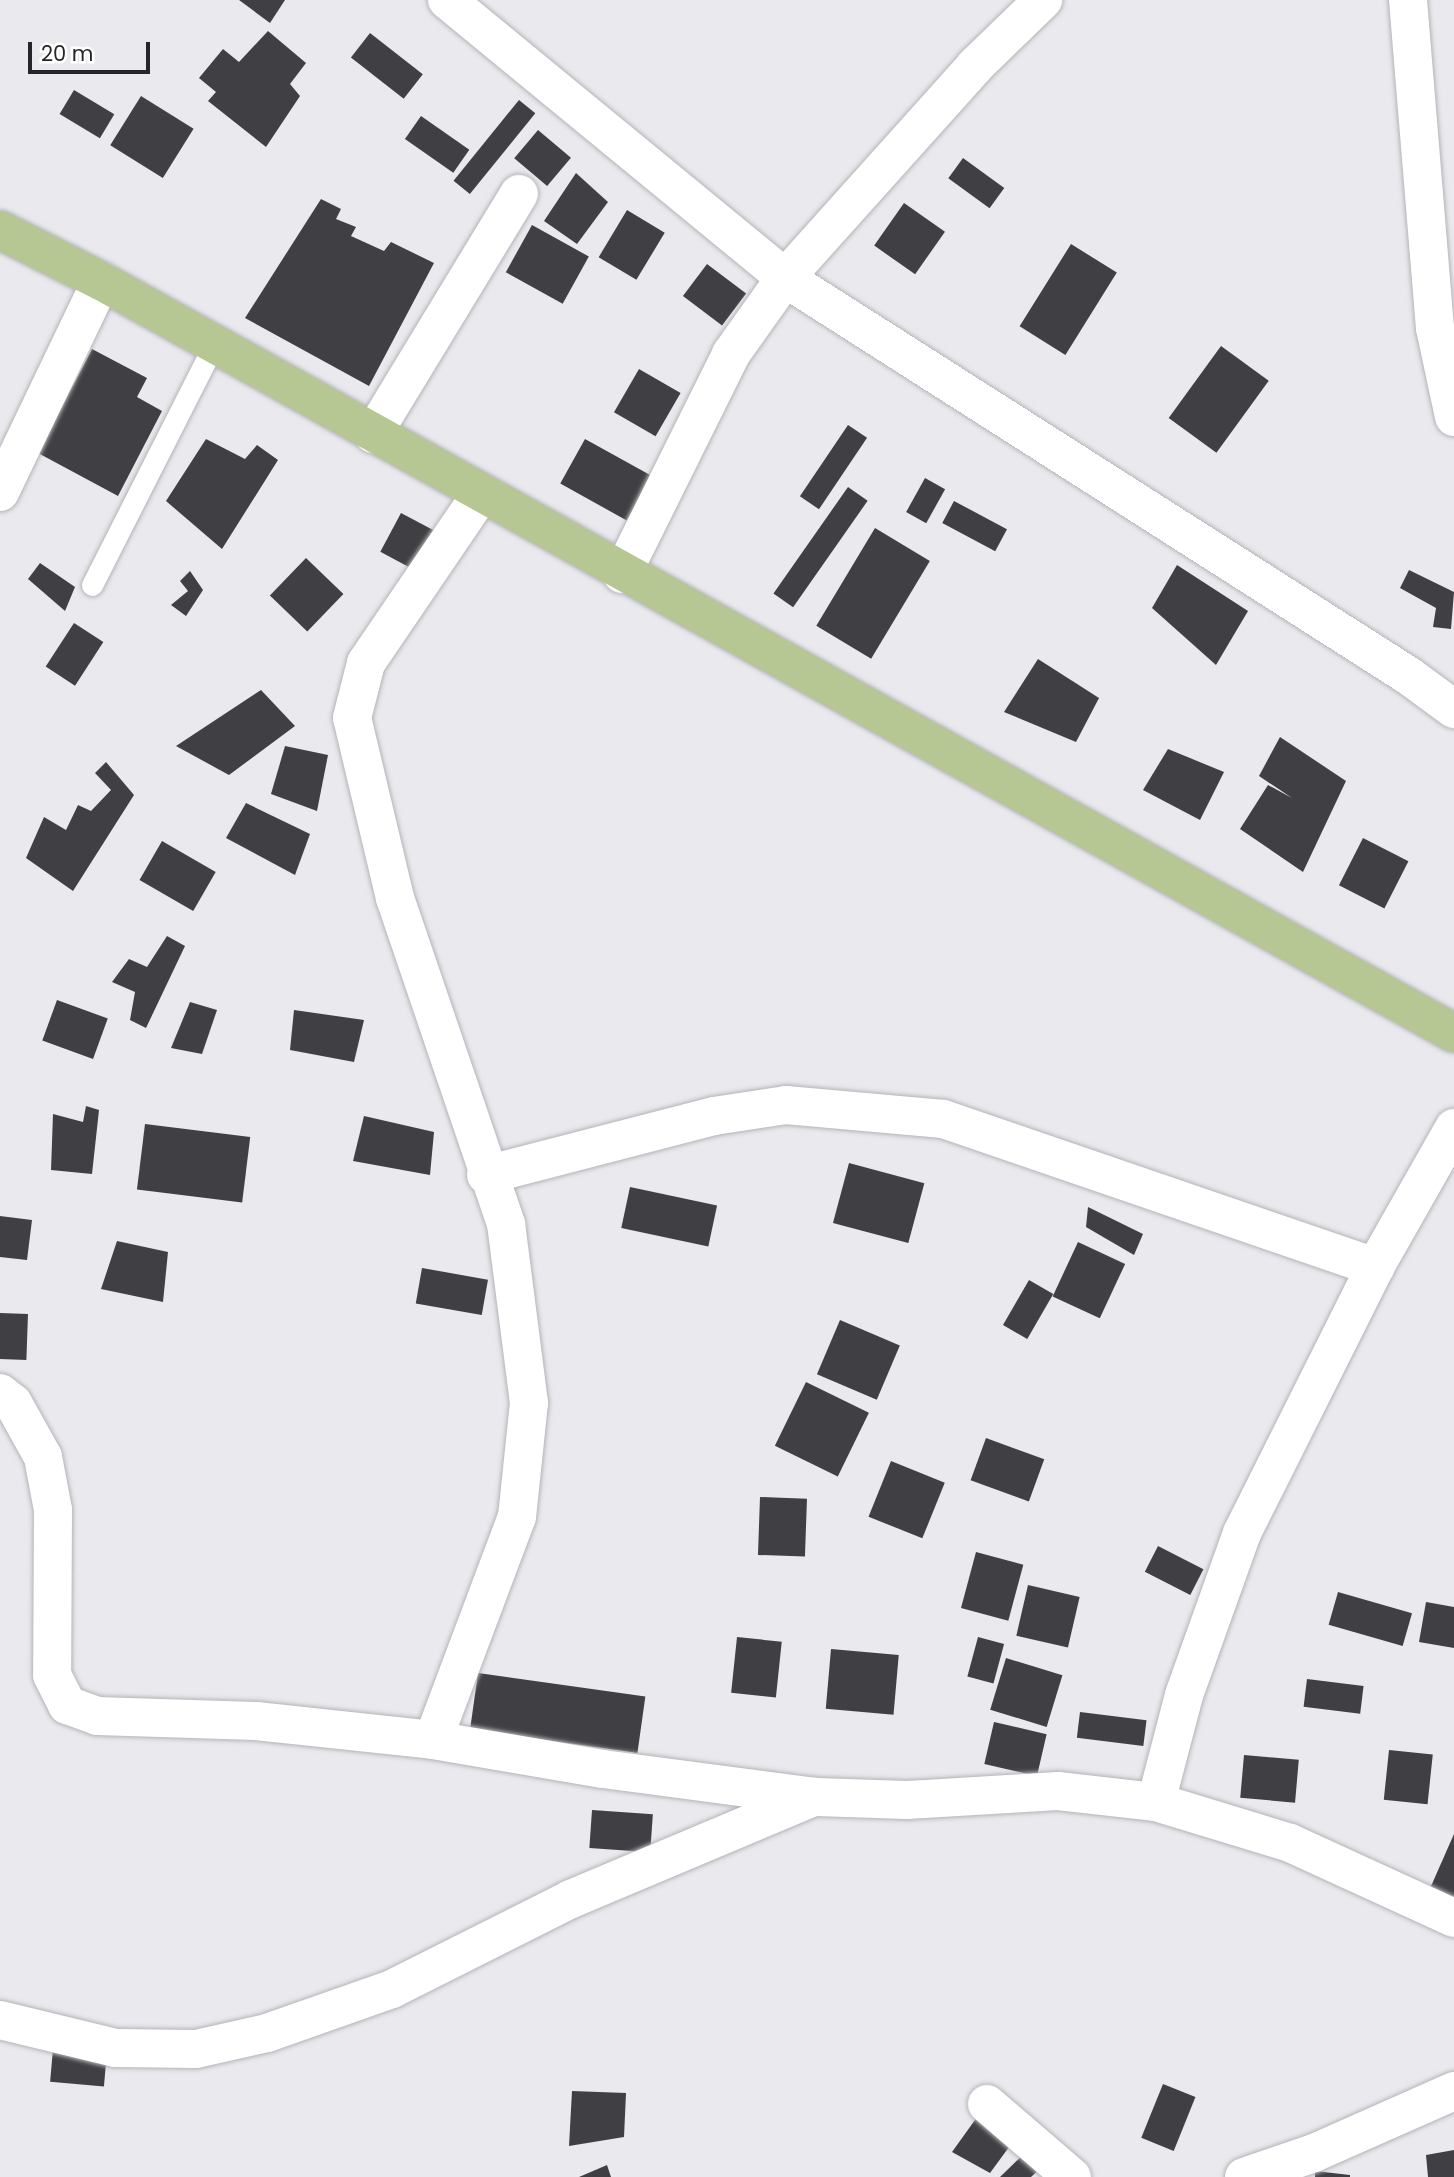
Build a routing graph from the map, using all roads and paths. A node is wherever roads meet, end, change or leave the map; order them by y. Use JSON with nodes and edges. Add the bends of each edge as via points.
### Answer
{"nodes":[{"id":1,"x":447,"y":0,"type":"edge"},
{"id":2,"x":1043,"y":0,"type":"edge"},
{"id":3,"x":1408,"y":0,"type":"edge"},
{"id":4,"x":519,"y":194,"type":"dead end"},
{"id":5,"x":0,"y":230,"type":"edge"},
{"id":6,"x":785,"y":278,"type":"junction"},
{"id":7,"x":101,"y":281,"type":"junction"},
{"id":8,"x":214,"y":345,"type":"junction"},
{"id":9,"x":1454,"y":417,"type":"edge"},
{"id":10,"x":373,"y":434,"type":"junction"},
{"id":11,"x":0,"y":492,"type":"edge"},
{"id":12,"x":480,"y":495,"type":"junction"},
{"id":13,"x":622,"y":574,"type":"junction"},
{"id":14,"x":92,"y":585,"type":"dead end"},
{"id":15,"x":1454,"y":709,"type":"edge"},
{"id":16,"x":1454,"y":1033,"type":"edge"},
{"id":17,"x":1454,"y":1128,"type":"edge"},
{"id":18,"x":486,"y":1175,"type":"junction"},
{"id":19,"x":1375,"y":1267,"type":"junction"},
{"id":20,"x":0,"y":1392,"type":"edge"},
{"id":21,"x":433,"y":1740,"type":"junction"},
{"id":22,"x":816,"y":1797,"type":"junction"},
{"id":23,"x":1156,"y":1802,"type":"junction"},
{"id":24,"x":1454,"y":1918,"type":"edge"},
{"id":25,"x":0,"y":2020,"type":"edge"},
{"id":26,"x":1454,"y":2091,"type":"edge"},
{"id":27,"x":987,"y":2104,"type":"dead end"},
{"id":28,"x":1072,"y":2177,"type":"edge"},
{"id":29,"x":1244,"y":2177,"type":"edge"}],
"edges":[{"from":1,"to":6,"type":"street"},
{"from":2,"to":6,"type":"street","via":[[975,66]]},
{"from":3,"to":9,"type":"street","via":[[1435,328]]},
{"from":4,"to":10,"type":"street"},
{"from":5,"to":7,"type":"main road"},
{"from":6,"to":13,"type":"street","via":[[731,354]]},
{"from":6,"to":15,"type":"street"},
{"from":7,"to":8,"type":"main road"},
{"from":7,"to":11,"type":"street"},
{"from":8,"to":10,"type":"main road"},
{"from":8,"to":14,"type":"lane"},
{"from":10,"to":12,"type":"main road"},
{"from":12,"to":13,"type":"main road"},
{"from":12,"to":18,"type":"street","via":[[366,663],[352,719],[396,898]]},
{"from":13,"to":16,"type":"main road"},
{"from":17,"to":19,"type":"street"},
{"from":18,"to":19,"type":"street","via":[[714,1116],[786,1105],[943,1119]]},
{"from":18,"to":21,"type":"street","via":[[506,1224],[529,1403],[517,1517]]},
{"from":19,"to":23,"type":"street","via":[[1242,1533],[1184,1695]]},
{"from":20,"to":21,"type":"street","via":[[13,1404],[43,1457],[54,1510],[52,1675],[67,1704],[97,1716],[256,1721]]},
{"from":21,"to":22,"type":"street","via":[[603,1769]]},
{"from":22,"to":23,"type":"street","via":[[907,1800],[1058,1791]]},
{"from":22,"to":25,"type":"street","via":[[571,1899],[392,1989],[267,2033],[196,2049],[116,2048]]},
{"from":23,"to":24,"type":"street","via":[[1290,1843]]},
{"from":26,"to":29,"type":"street","via":[[1314,2153]]},
{"from":27,"to":28,"type":"street"}]}
